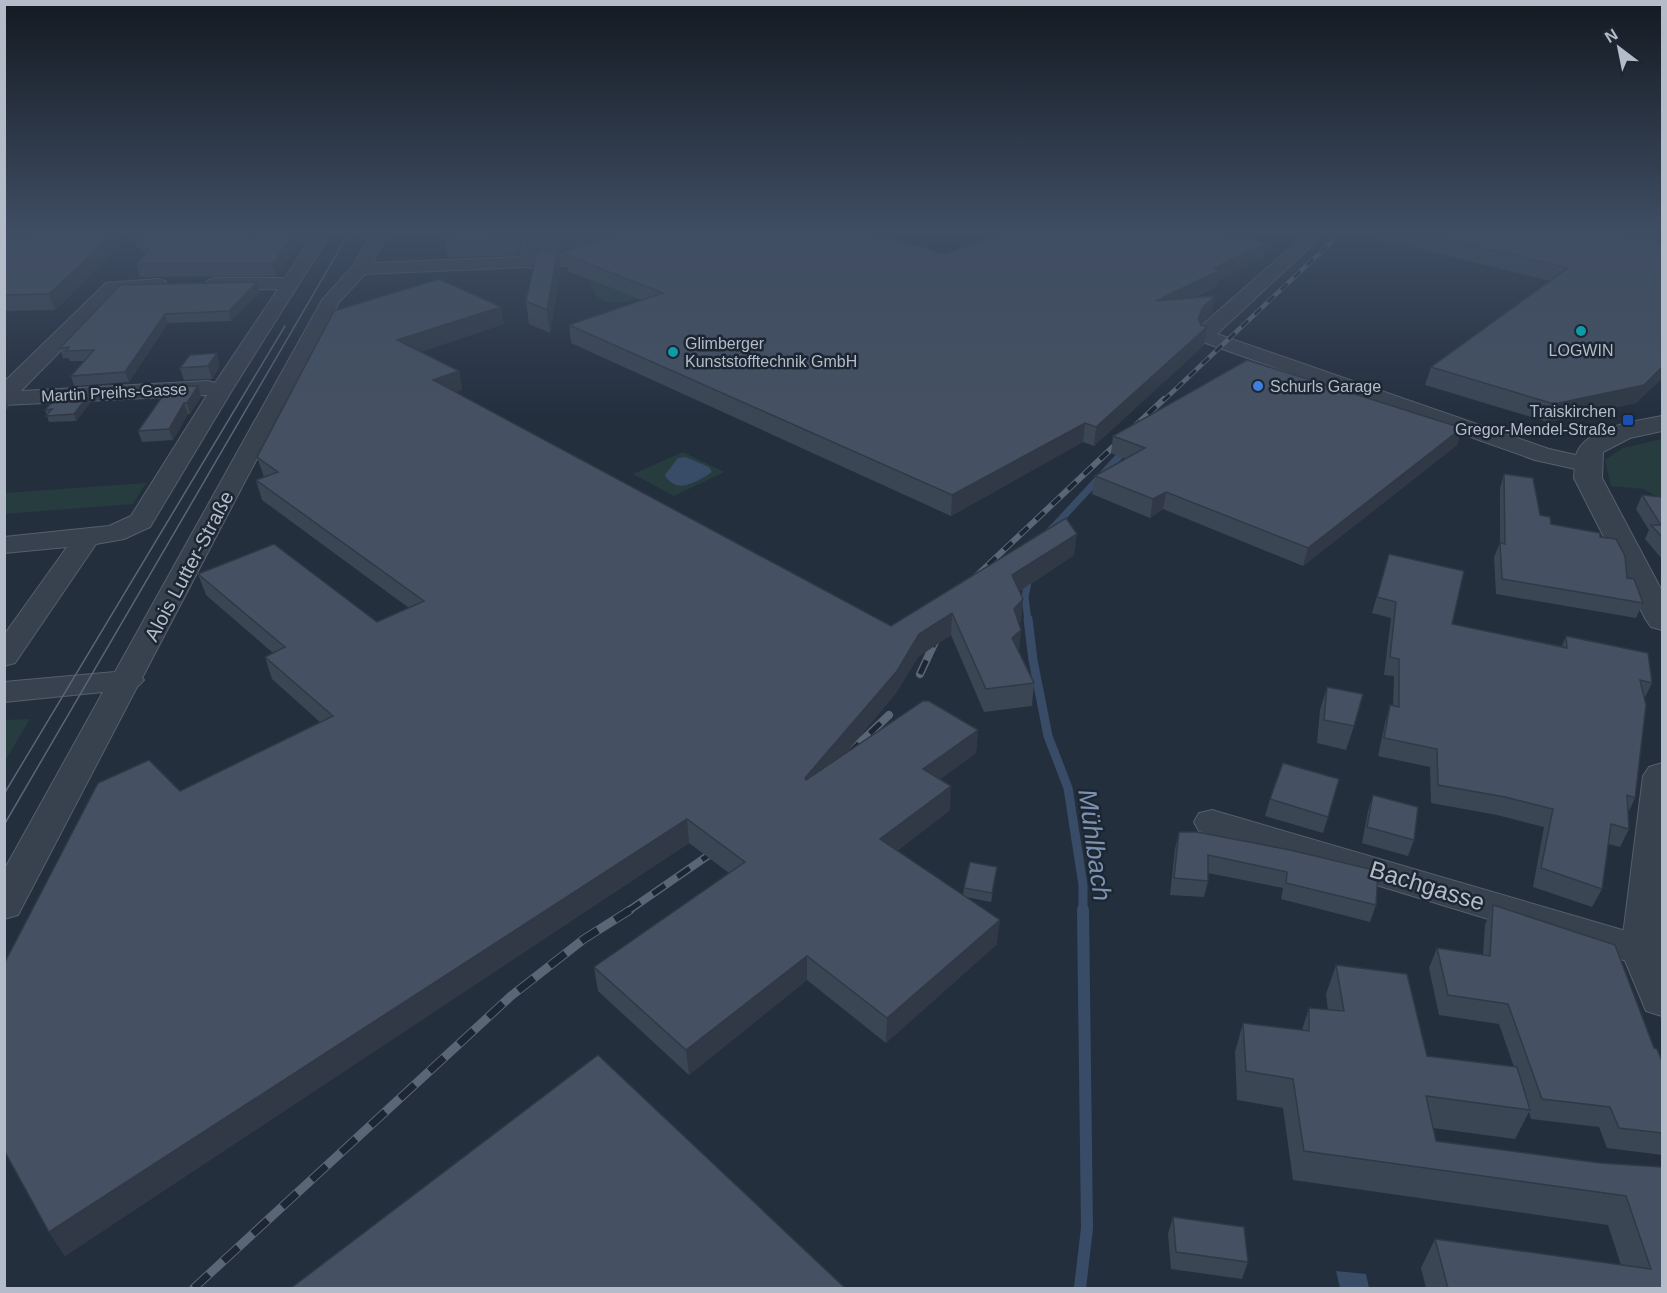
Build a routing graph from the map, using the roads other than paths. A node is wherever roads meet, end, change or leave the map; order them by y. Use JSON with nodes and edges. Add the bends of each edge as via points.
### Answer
{"nodes":[{"id":1,"x":107,"y":293,"type":"edge"},
{"id":2,"x":283,"y":293,"type":"edge"},
{"id":3,"x":337,"y":293,"type":"edge"},
{"id":4,"x":1249,"y":293,"type":"edge"},
{"id":5,"x":223,"y":387,"type":"junction"},
{"id":6,"x":4,"y":396,"type":"edge"},
{"id":7,"x":1662,"y":424,"type":"edge"},
{"id":8,"x":1589,"y":465,"type":"junction"},
{"id":9,"x":87,"y":537,"type":"junction"},
{"id":10,"x":4,"y":545,"type":"edge"},
{"id":11,"x":1662,"y":620,"type":"edge"},
{"id":12,"x":4,"y":657,"type":"edge"},
{"id":13,"x":128,"y":680,"type":"junction"},
{"id":14,"x":4,"y":692,"type":"edge"},
{"id":15,"x":1662,"y":776,"type":"edge"},
{"id":16,"x":1212,"y":822,"type":"dead end"},
{"id":17,"x":4,"y":905,"type":"edge"},
{"id":18,"x":1643,"y":951,"type":"junction"},
{"id":19,"x":1662,"y":998,"type":"edge"}],
"edges":[{"from":1,"to":6,"type":"street"},
{"from":2,"to":5,"type":"street"},
{"from":3,"to":13,"type":"street","name":"Alois Lutter-Straße"},
{"from":4,"to":8,"type":"street","via":[[1208,330],[1207,337],[1543,455]]},
{"from":5,"to":6,"type":"street","name":"Martin Preihs-Gasse"},
{"from":5,"to":9,"type":"street","via":[[141,520],[115,533]]},
{"from":7,"to":8,"type":"street","via":[[1600,441],[1590,452]]},
{"from":8,"to":11,"type":"street","via":[[1588,478]]},
{"from":9,"to":10,"type":"street"},
{"from":9,"to":12,"type":"street"},
{"from":13,"to":14,"type":"street"},
{"from":13,"to":17,"type":"street","name":"Alois Lutter-Straße"},
{"from":15,"to":18,"type":"street"},
{"from":16,"to":18,"type":"street","name":"Bachgasse"},
{"from":18,"to":19,"type":"street"}]}
